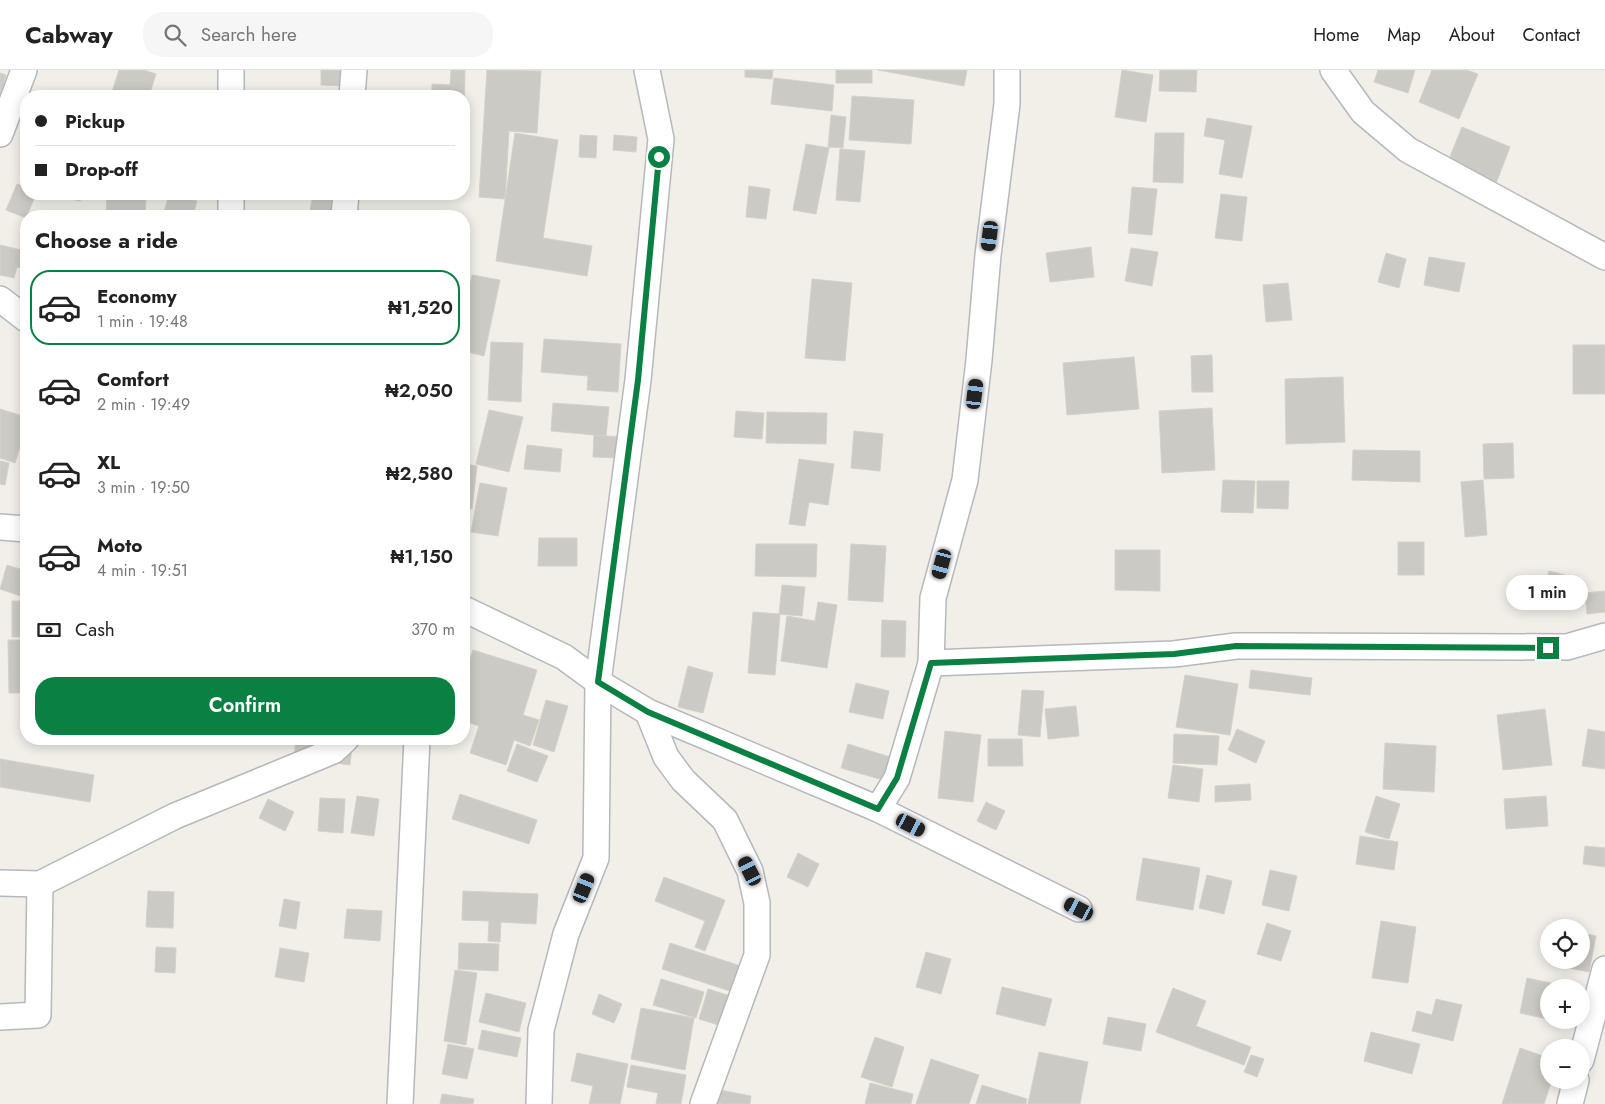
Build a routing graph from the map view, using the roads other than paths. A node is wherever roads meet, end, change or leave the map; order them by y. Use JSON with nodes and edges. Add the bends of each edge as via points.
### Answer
{"nodes":[{"id":1,"x":24,"y":70,"type":"edge"},
{"id":2,"x":231,"y":70,"type":"edge"},
{"id":3,"x":354,"y":70,"type":"edge"},
{"id":4,"x":647,"y":70,"type":"edge"},
{"id":5,"x":1008,"y":70,"type":"edge"},
{"id":6,"x":1333,"y":70,"type":"edge"},
{"id":7,"x":231,"y":90,"type":"edge"},
{"id":8,"x":352,"y":90,"type":"edge"},
{"id":9,"x":0,"y":134,"type":"edge"},
{"id":10,"x":1605,"y":257,"type":"edge"},
{"id":11,"x":0,"y":299,"type":"edge"},
{"id":12,"x":20,"y":314,"type":"edge"},
{"id":13,"x":0,"y":527,"type":"edge"},
{"id":14,"x":20,"y":529,"type":"edge"},
{"id":15,"x":470,"y":612,"type":"edge"},
{"id":16,"x":1605,"y":636,"type":"edge"},
{"id":17,"x":931,"y":663,"type":"junction"},
{"id":18,"x":598,"y":682,"type":"junction"},
{"id":19,"x":648,"y":712,"type":"junction"},
{"id":20,"x":340,"y":745,"type":"edge"},
{"id":21,"x":417,"y":745,"type":"edge"},
{"id":22,"x":878,"y":809,"type":"junction"},
{"id":23,"x":0,"y":883,"type":"edge"},
{"id":24,"x":40,"y":884,"type":"junction"},
{"id":25,"x":1079,"y":909,"type":"dead end"},
{"id":26,"x":1605,"y":969,"type":"edge"},
{"id":27,"x":0,"y":1017,"type":"edge"},
{"id":28,"x":1587,"y":1039,"type":"edge"},
{"id":29,"x":1574,"y":1089,"type":"edge"},
{"id":30,"x":400,"y":1104,"type":"edge"},
{"id":31,"x":539,"y":1104,"type":"edge"},
{"id":32,"x":703,"y":1104,"type":"edge"},
{"id":33,"x":1570,"y":1104,"type":"edge"}],
"edges":[{"from":1,"to":9,"type":"street"},
{"from":2,"to":7,"type":"street"},
{"from":3,"to":8,"type":"street"},
{"from":4,"to":18,"type":"street","via":[[661,139],[638,380]]},
{"from":5,"to":17,"type":"street","via":[[1007,104],[965,480],[933,598]]},
{"from":6,"to":10,"type":"street","via":[[1363,112],[1408,150]]},
{"from":11,"to":12,"type":"street"},
{"from":13,"to":14,"type":"street"},
{"from":15,"to":18,"type":"street","via":[[564,657]]},
{"from":16,"to":17,"type":"street","via":[[1567,647],[1236,646],[1174,654]]},
{"from":17,"to":22,"type":"street","via":[[897,778]]},
{"from":18,"to":19,"type":"street"},
{"from":18,"to":31,"type":"street","via":[[596,858],[566,934],[541,1030]]},
{"from":19,"to":22,"type":"street"},
{"from":19,"to":32,"type":"street","via":[[666,757],[683,780],[724,820],[750,871],[757,903],[757,955]]},
{"from":20,"to":24,"type":"street","via":[[333,751],[175,816]]},
{"from":21,"to":30,"type":"street"},
{"from":22,"to":25,"type":"street"},
{"from":23,"to":24,"type":"street"},
{"from":24,"to":27,"type":"street","via":[[38,1016]]},
{"from":26,"to":28,"type":"street"},
{"from":29,"to":33,"type":"street"}]}
